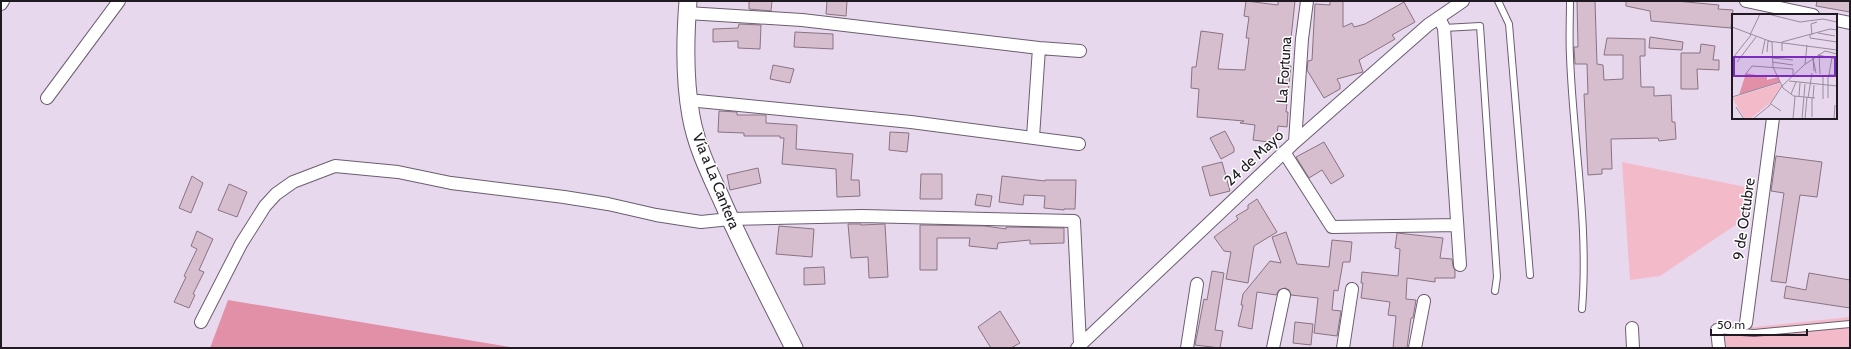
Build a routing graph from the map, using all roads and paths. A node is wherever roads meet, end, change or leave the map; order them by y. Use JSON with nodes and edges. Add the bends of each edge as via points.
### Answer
{"nodes":[{"id":1,"x":3,"y":1,"type":"edge"},
{"id":2,"x":119,"y":1,"type":"edge"},
{"id":3,"x":1307,"y":1,"type":"edge"},
{"id":4,"x":1463,"y":1,"type":"edge"},
{"id":5,"x":1498,"y":1,"type":"edge"},
{"id":6,"x":1570,"y":1,"type":"edge"},
{"id":7,"x":1746,"y":1,"type":"edge"},
{"id":8,"x":1,"y":4,"type":"edge"},
{"id":9,"x":688,"y":7,"type":"edge"},
{"id":10,"x":1792,"y":9,"type":"edge"},
{"id":11,"x":1810,"y":14,"type":"edge"},
{"id":12,"x":1837,"y":20,"type":"edge"},
{"id":13,"x":1441,"y":23,"type":"junction"},
{"id":14,"x":1850,"y":23,"type":"edge"},
{"id":15,"x":1039,"y":48,"type":"junction"},
{"id":16,"x":1080,"y":51,"type":"dead end"},
{"id":17,"x":47,"y":98,"type":"dead end"},
{"id":18,"x":688,"y":100,"type":"junction"},
{"id":19,"x":1773,"y":119,"type":"edge"},
{"id":20,"x":1033,"y":137,"type":"junction"},
{"id":21,"x":1295,"y":142,"type":"junction"},
{"id":22,"x":1079,"y":144,"type":"dead end"},
{"id":23,"x":1284,"y":152,"type":"junction"},
{"id":24,"x":730,"y":219,"type":"junction"},
{"id":25,"x":1457,"y":225,"type":"junction"},
{"id":26,"x":1460,"y":265,"type":"dead end"},
{"id":27,"x":1530,"y":275,"type":"dead end"},
{"id":28,"x":1198,"y":284,"type":"dead end"},
{"id":29,"x":1352,"y":289,"type":"dead end"},
{"id":30,"x":1495,"y":291,"type":"dead end"},
{"id":31,"x":1284,"y":295,"type":"dead end"},
{"id":32,"x":1424,"y":301,"type":"dead end"},
{"id":33,"x":1582,"y":309,"type":"dead end"},
{"id":34,"x":201,"y":322,"type":"dead end"},
{"id":35,"x":1746,"y":323,"type":"dead end"},
{"id":36,"x":1850,"y":324,"type":"edge"},
{"id":37,"x":1632,"y":328,"type":"dead end"},
{"id":38,"x":1717,"y":330,"type":"joint"},
{"id":39,"x":1078,"y":346,"type":"edge"},
{"id":40,"x":794,"y":348,"type":"edge"},
{"id":41,"x":1187,"y":348,"type":"edge"},
{"id":42,"x":1273,"y":348,"type":"edge"},
{"id":43,"x":1343,"y":348,"type":"edge"},
{"id":44,"x":1416,"y":348,"type":"edge"},
{"id":45,"x":1633,"y":348,"type":"edge"},
{"id":46,"x":1719,"y":348,"type":"edge"}],
"edges":[{"from":1,"to":8,"type":"street"},
{"from":2,"to":17,"type":"street"},
{"from":3,"to":21,"type":"street","name":"La Fortuna"},
{"from":4,"to":13,"type":"street","name":"24 de Mayo"},
{"from":5,"to":27,"type":"lane","via":[[1509,24]]},
{"from":6,"to":33,"type":"lane","via":[[1570,57],[1583,210]]},
{"from":7,"to":10,"type":"street"},
{"from":9,"to":15,"type":"street"},
{"from":9,"to":18,"type":"main road","name":"Vía a La Cantera"},
{"from":10,"to":11,"type":"street"},
{"from":12,"to":14,"type":"street"},
{"from":13,"to":21,"type":"street","name":"24 de Mayo"},
{"from":13,"to":25,"type":"street"},
{"from":13,"to":30,"type":"lane","via":[[1480,26],[1497,277]]},
{"from":15,"to":16,"type":"street"},
{"from":15,"to":20,"type":"street"},
{"from":18,"to":20,"type":"street"},
{"from":18,"to":24,"type":"main road","name":"Vía a La Cantera","via":[[700,149]]},
{"from":19,"to":35,"type":"street","name":"9 de Octubre"},
{"from":20,"to":22,"type":"street"},
{"from":21,"to":23,"type":"street","name":"24 de Mayo"},
{"from":23,"to":25,"type":"street","via":[[1332,227]]},
{"from":23,"to":39,"type":"street","name":"24 de Mayo"},
{"from":24,"to":34,"type":"street","via":[[700,222],[564,197],[451,183],[398,172],[335,166],[293,182],[265,206],[241,244]]},
{"from":24,"to":39,"type":"street","via":[[862,216],[1074,221]]},
{"from":24,"to":40,"type":"main road","name":"Vía a La Cantera"},
{"from":25,"to":26,"type":"street"},
{"from":28,"to":41,"type":"street"},
{"from":29,"to":43,"type":"street"},
{"from":31,"to":42,"type":"street"},
{"from":32,"to":44,"type":"street"},
{"from":36,"to":38,"type":"lane","via":[[1754,333]]},
{"from":37,"to":45,"type":"street"},
{"from":38,"to":46,"type":"street"}]}
